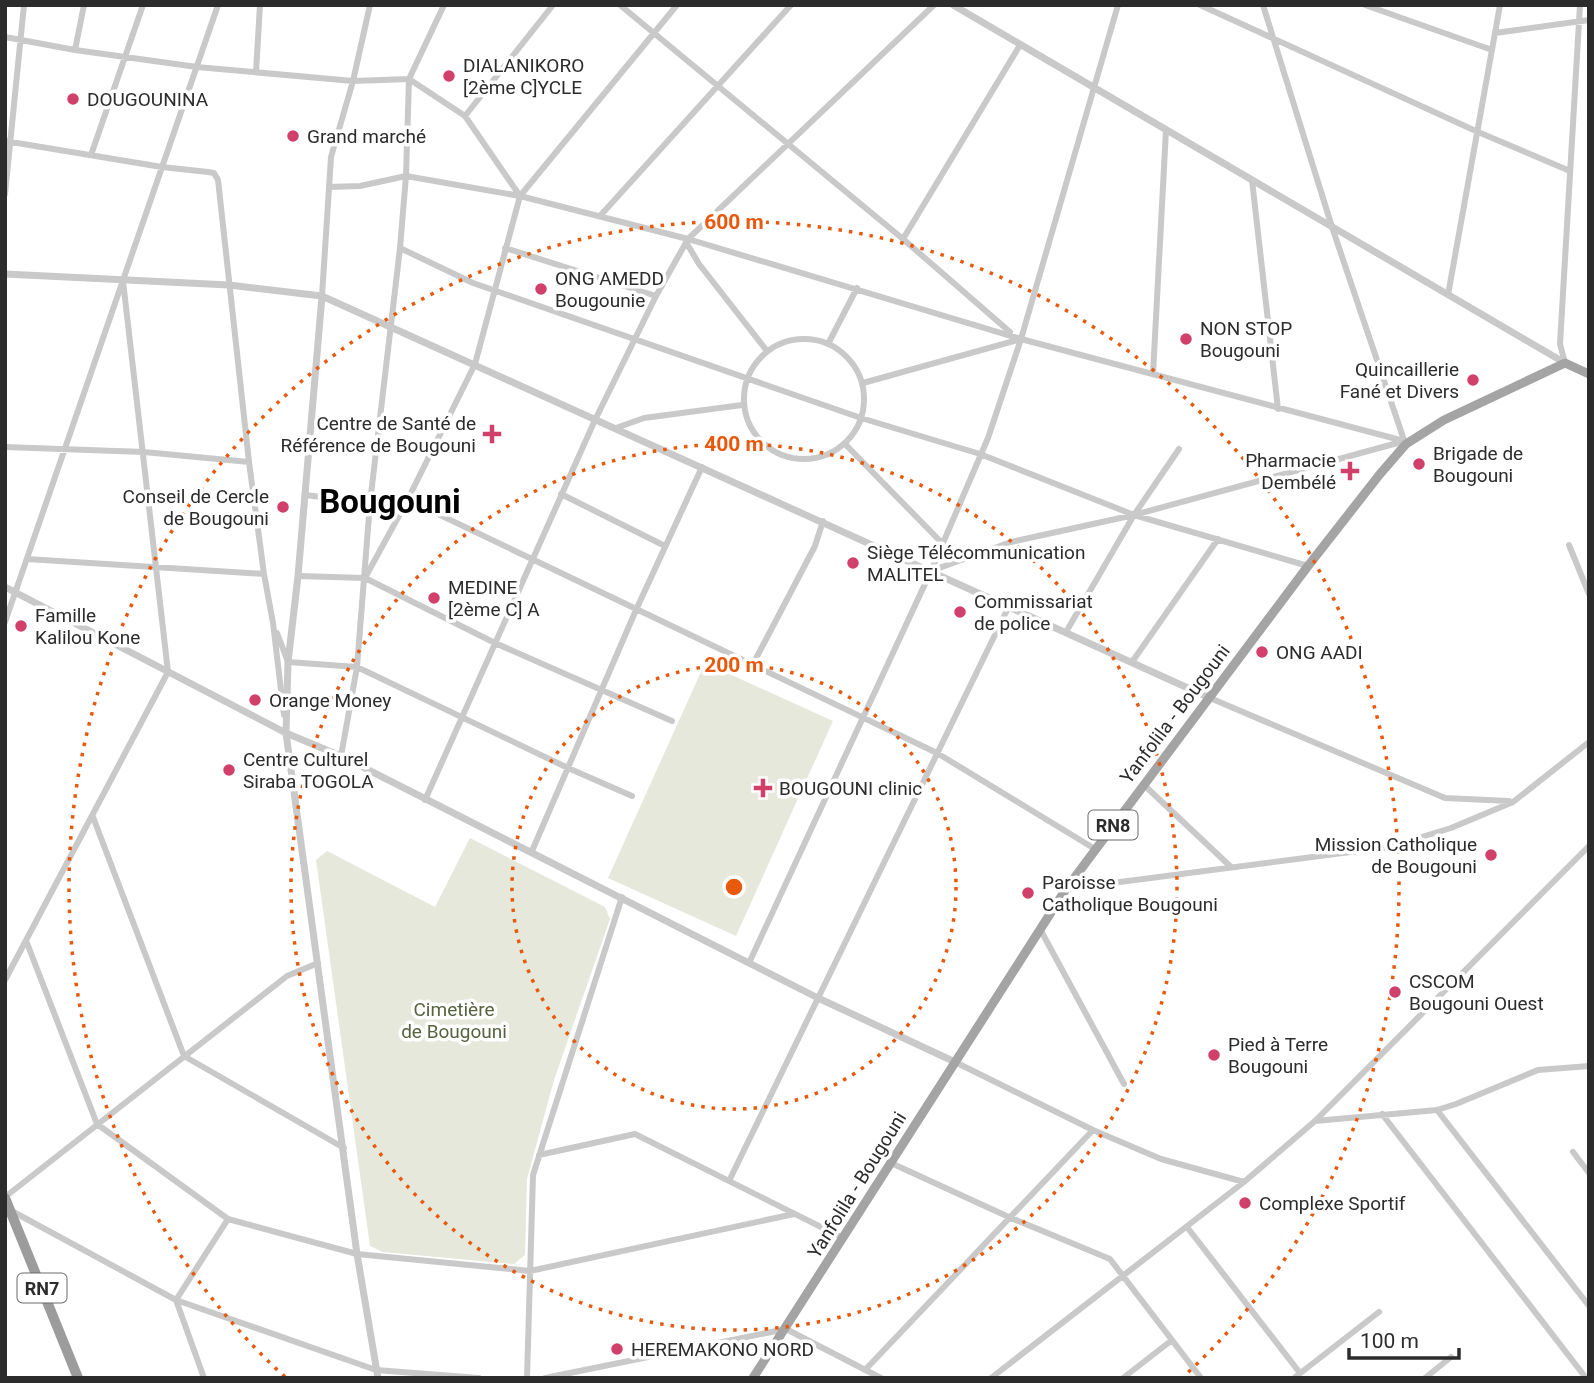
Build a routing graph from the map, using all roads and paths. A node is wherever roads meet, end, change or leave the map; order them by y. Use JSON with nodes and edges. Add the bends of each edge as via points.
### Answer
{"nodes":[{"id":1,"x":24,"y":5,"type":"edge"},
{"id":2,"x":84,"y":5,"type":"edge"},
{"id":3,"x":143,"y":5,"type":"edge"},
{"id":4,"x":218,"y":5,"type":"edge"},
{"id":5,"x":260,"y":5,"type":"edge"},
{"id":6,"x":370,"y":5,"type":"edge"},
{"id":7,"x":444,"y":5,"type":"edge"},
{"id":8,"x":553,"y":5,"type":"edge"},
{"id":9,"x":620,"y":5,"type":"edge"},
{"id":10,"x":677,"y":5,"type":"edge"},
{"id":11,"x":791,"y":5,"type":"edge"},
{"id":12,"x":934,"y":5,"type":"edge"},
{"id":13,"x":953,"y":5,"type":"edge"},
{"id":14,"x":1118,"y":5,"type":"edge"},
{"id":15,"x":1200,"y":5,"type":"edge"},
{"id":16,"x":1263,"y":5,"type":"edge"},
{"id":17,"x":1365,"y":5,"type":"edge"},
{"id":18,"x":1500,"y":5,"type":"edge"},
{"id":19,"x":1580,"y":5,"type":"edge"},
{"id":20,"x":1579,"y":20,"type":"junction"},
{"id":21,"x":1589,"y":20,"type":"edge"},
{"id":22,"x":654,"y":33,"type":"junction"},
{"id":23,"x":1496,"y":33,"type":"junction"},
{"id":24,"x":5,"y":37,"type":"edge"},
{"id":25,"x":21,"y":41,"type":"junction"},
{"id":26,"x":1274,"y":41,"type":"junction"},
{"id":27,"x":1020,"y":45,"type":"junction"},
{"id":28,"x":75,"y":50,"type":"junction"},
{"id":29,"x":1492,"y":50,"type":"junction"},
{"id":30,"x":125,"y":57,"type":"junction"},
{"id":31,"x":197,"y":67,"type":"junction"},
{"id":32,"x":256,"y":72,"type":"junction"},
{"id":33,"x":409,"y":79,"type":"junction"},
{"id":34,"x":353,"y":81,"type":"junction"},
{"id":35,"x":718,"y":85,"type":"junction"},
{"id":36,"x":1093,"y":87,"type":"junction"},
{"id":37,"x":465,"y":116,"type":"junction"},
{"id":38,"x":1166,"y":130,"type":"junction"},
{"id":39,"x":1478,"y":132,"type":"junction"},
{"id":40,"x":8,"y":141,"type":"edge"},
{"id":41,"x":788,"y":143,"type":"junction"},
{"id":42,"x":91,"y":155,"type":"junction"},
{"id":43,"x":162,"y":167,"type":"junction"},
{"id":44,"x":1570,"y":171,"type":"junction"},
{"id":45,"x":406,"y":176,"type":"junction"},
{"id":46,"x":1252,"y":180,"type":"junction"},
{"id":47,"x":329,"y":187,"type":"junction"},
{"id":48,"x":5,"y":194,"type":"edge"},
{"id":49,"x":520,"y":196,"type":"junction"},
{"id":50,"x":600,"y":216,"type":"junction"},
{"id":51,"x":1332,"y":227,"type":"junction"},
{"id":52,"x":904,"y":239,"type":"junction"},
{"id":53,"x":687,"y":240,"type":"junction"},
{"id":54,"x":400,"y":248,"type":"junction"},
{"id":55,"x":505,"y":248,"type":"junction"},
{"id":56,"x":5,"y":274,"type":"edge"},
{"id":57,"x":123,"y":281,"type":"junction"},
{"id":58,"x":229,"y":285,"type":"junction"},
{"id":59,"x":857,"y":288,"type":"junction"},
{"id":60,"x":493,"y":290,"type":"junction"},
{"id":61,"x":1448,"y":295,"type":"junction"},
{"id":62,"x":322,"y":296,"type":"junction"},
{"id":63,"x":656,"y":296,"type":"junction"},
{"id":64,"x":391,"y":326,"type":"junction"},
{"id":65,"x":1013,"y":335,"type":"junction"},
{"id":66,"x":634,"y":339,"type":"junction"},
{"id":67,"x":1021,"y":339,"type":"junction"},
{"id":68,"x":828,"y":344,"type":"junction"},
{"id":69,"x":767,"y":351,"type":"junction"},
{"id":70,"x":1565,"y":363,"type":"junction"},
{"id":71,"x":475,"y":364,"type":"junction"},
{"id":72,"x":1153,"y":374,"type":"junction"},
{"id":73,"x":1589,"y":374,"type":"edge"},
{"id":74,"x":748,"y":378,"type":"junction"},
{"id":75,"x":863,"y":383,"type":"junction"},
{"id":76,"x":742,"y":405,"type":"junction"},
{"id":77,"x":1278,"y":409,"type":"junction"},
{"id":78,"x":861,"y":418,"type":"junction"},
{"id":79,"x":595,"y":420,"type":"junction"},
{"id":80,"x":616,"y":428,"type":"junction"},
{"id":81,"x":1405,"y":443,"type":"junction"},
{"id":82,"x":846,"y":444,"type":"junction"},
{"id":83,"x":5,"y":447,"type":"edge"},
{"id":84,"x":1179,"y":449,"type":"dead end"},
{"id":85,"x":65,"y":450,"type":"junction"},
{"id":86,"x":144,"y":453,"type":"junction"},
{"id":87,"x":980,"y":454,"type":"junction"},
{"id":88,"x":250,"y":462,"type":"junction"},
{"id":89,"x":702,"y":467,"type":"junction"},
{"id":90,"x":561,"y":494,"type":"junction"},
{"id":91,"x":305,"y":495,"type":"junction"},
{"id":92,"x":370,"y":503,"type":"junction"},
{"id":93,"x":406,"y":503,"type":"junction"},
{"id":94,"x":1134,"y":515,"type":"junction"},
{"id":95,"x":823,"y":521,"type":"junction"},
{"id":96,"x":1218,"y":538,"type":"junction"},
{"id":97,"x":943,"y":543,"type":"junction"},
{"id":98,"x":1569,"y":545,"type":"dead end"},
{"id":99,"x":665,"y":546,"type":"junction"},
{"id":100,"x":27,"y":559,"type":"junction"},
{"id":101,"x":531,"y":561,"type":"junction"},
{"id":102,"x":1308,"y":566,"type":"junction"},
{"id":103,"x":156,"y":568,"type":"junction"},
{"id":104,"x":931,"y":571,"type":"junction"},
{"id":105,"x":264,"y":575,"type":"junction"},
{"id":106,"x":298,"y":576,"type":"junction"},
{"id":107,"x":365,"y":578,"type":"junction"},
{"id":108,"x":5,"y":587,"type":"edge"},
{"id":109,"x":15,"y":592,"type":"junction"},
{"id":110,"x":1589,"y":594,"type":"edge"},
{"id":111,"x":1009,"y":606,"type":"junction"},
{"id":112,"x":636,"y":610,"type":"junction"},
{"id":113,"x":5,"y":622,"type":"edge"},
{"id":114,"x":273,"y":623,"type":"junction"},
{"id":115,"x":1066,"y":632,"type":"junction"},
{"id":116,"x":495,"y":643,"type":"junction"},
{"id":117,"x":288,"y":662,"type":"junction"},
{"id":118,"x":1132,"y":662,"type":"junction"},
{"id":119,"x":752,"y":666,"type":"junction"},
{"id":120,"x":357,"y":667,"type":"junction"},
{"id":121,"x":169,"y":671,"type":"junction"},
{"id":122,"x":603,"y":690,"type":"junction"},
{"id":123,"x":1210,"y":698,"type":"junction"},
{"id":124,"x":462,"y":717,"type":"junction"},
{"id":125,"x":863,"y":719,"type":"junction"},
{"id":126,"x":672,"y":721,"type":"dead end"},
{"id":127,"x":286,"y":733,"type":"junction"},
{"id":128,"x":1589,"y":743,"type":"edge"},
{"id":129,"x":937,"y":753,"type":"junction"},
{"id":130,"x":341,"y":756,"type":"junction"},
{"id":131,"x":568,"y":768,"type":"junction"},
{"id":132,"x":1144,"y":785,"type":"junction"},
{"id":133,"x":632,"y":796,"type":"dead end"},
{"id":134,"x":425,"y":800,"type":"junction"},
{"id":135,"x":1513,"y":802,"type":"junction"},
{"id":136,"x":93,"y":817,"type":"junction"},
{"id":137,"x":1589,"y":846,"type":"edge"},
{"id":138,"x":1095,"y":849,"type":"junction"},
{"id":139,"x":532,"y":851,"type":"junction"},
{"id":140,"x":1231,"y":867,"type":"junction"},
{"id":141,"x":1066,"y":889,"type":"junction"},
{"id":142,"x":622,"y":897,"type":"junction"},
{"id":143,"x":1040,"y":929,"type":"junction"},
{"id":144,"x":27,"y":943,"type":"junction"},
{"id":145,"x":318,"y":963,"type":"junction"},
{"id":146,"x":749,"y":963,"type":"junction"},
{"id":147,"x":5,"y":980,"type":"edge"},
{"id":148,"x":818,"y":998,"type":"junction"},
{"id":149,"x":184,"y":1056,"type":"junction"},
{"id":150,"x":955,"y":1062,"type":"junction"},
{"id":151,"x":1589,"y":1066,"type":"edge"},
{"id":152,"x":1124,"y":1084,"type":"dead end"},
{"id":153,"x":1437,"y":1110,"type":"junction"},
{"id":154,"x":1382,"y":1114,"type":"junction"},
{"id":155,"x":1315,"y":1121,"type":"junction"},
{"id":156,"x":97,"y":1124,"type":"junction"},
{"id":157,"x":1093,"y":1130,"type":"junction"},
{"id":158,"x":344,"y":1148,"type":"junction"},
{"id":159,"x":1573,"y":1152,"type":"dead end"},
{"id":160,"x":539,"y":1155,"type":"junction"},
{"id":161,"x":891,"y":1163,"type":"junction"},
{"id":162,"x":1589,"y":1173,"type":"edge"},
{"id":163,"x":729,"y":1181,"type":"junction"},
{"id":164,"x":1244,"y":1182,"type":"junction"},
{"id":165,"x":5,"y":1197,"type":"edge"},
{"id":166,"x":8,"y":1211,"type":"edge"},
{"id":167,"x":794,"y":1213,"type":"junction"},
{"id":168,"x":1011,"y":1218,"type":"junction"},
{"id":169,"x":228,"y":1219,"type":"junction"},
{"id":170,"x":1187,"y":1227,"type":"junction"},
{"id":171,"x":843,"y":1238,"type":"junction"},
{"id":172,"x":357,"y":1254,"type":"junction"},
{"id":173,"x":530,"y":1271,"type":"junction"},
{"id":174,"x":1123,"y":1276,"type":"junction"},
{"id":175,"x":176,"y":1300,"type":"junction"},
{"id":176,"x":1589,"y":1306,"type":"edge"},
{"id":177,"x":1379,"y":1312,"type":"dead end"},
{"id":178,"x":786,"y":1329,"type":"junction"},
{"id":179,"x":1172,"y":1340,"type":"junction"},
{"id":180,"x":1451,"y":1357,"type":"dead end"},
{"id":181,"x":865,"y":1370,"type":"junction"},
{"id":182,"x":377,"y":1374,"type":"edge"},
{"id":183,"x":1297,"y":1376,"type":"edge"},
{"id":184,"x":78,"y":1378,"type":"edge"},
{"id":185,"x":204,"y":1378,"type":"edge"},
{"id":186,"x":478,"y":1378,"type":"edge"},
{"id":187,"x":527,"y":1378,"type":"edge"},
{"id":188,"x":545,"y":1378,"type":"edge"},
{"id":189,"x":753,"y":1378,"type":"edge"},
{"id":190,"x":881,"y":1378,"type":"edge"},
{"id":191,"x":991,"y":1378,"type":"edge"},
{"id":192,"x":1123,"y":1378,"type":"edge"},
{"id":193,"x":1201,"y":1378,"type":"edge"},
{"id":194,"x":1425,"y":1378,"type":"edge"},
{"id":195,"x":1586,"y":1378,"type":"edge"}],
"edges":[{"from":1,"to":25,"type":"street"},
{"from":2,"to":28,"type":"street"},
{"from":3,"to":30,"type":"street"},
{"from":4,"to":31,"type":"street"},
{"from":5,"to":32,"type":"street"},
{"from":6,"to":34,"type":"street"},
{"from":7,"to":33,"type":"street"},
{"from":8,"to":37,"type":"street"},
{"from":9,"to":22,"type":"street"},
{"from":10,"to":22,"type":"street"},
{"from":11,"to":35,"type":"street"},
{"from":12,"to":41,"type":"street"},
{"from":13,"to":27,"type":"street"},
{"from":14,"to":36,"type":"street"},
{"from":15,"to":26,"type":"street"},
{"from":16,"to":26,"type":"street"},
{"from":17,"to":29,"type":"street"},
{"from":18,"to":23,"type":"street"},
{"from":19,"to":20,"type":"street"},
{"from":20,"to":21,"type":"street"},
{"from":20,"to":23,"type":"street"},
{"from":20,"to":44,"type":"street"},
{"from":22,"to":35,"type":"street"},
{"from":22,"to":49,"type":"street"},
{"from":23,"to":29,"type":"street"},
{"from":24,"to":25,"type":"street"},
{"from":25,"to":28,"type":"street"},
{"from":25,"to":40,"type":"street"},
{"from":26,"to":39,"type":"street"},
{"from":26,"to":51,"type":"street"},
{"from":27,"to":36,"type":"street"},
{"from":27,"to":52,"type":"street"},
{"from":28,"to":30,"type":"street"},
{"from":29,"to":39,"type":"street"},
{"from":30,"to":31,"type":"street"},
{"from":30,"to":42,"type":"street"},
{"from":31,"to":32,"type":"street"},
{"from":31,"to":43,"type":"street"},
{"from":32,"to":34,"type":"street"},
{"from":33,"to":34,"type":"street"},
{"from":33,"to":37,"type":"street"},
{"from":33,"to":45,"type":"street"},
{"from":34,"to":47,"type":"street","via":[[331,157]]},
{"from":35,"to":41,"type":"street"},
{"from":35,"to":50,"type":"street"},
{"from":36,"to":38,"type":"street"},
{"from":36,"to":67,"type":"street"},
{"from":37,"to":49,"type":"street"},
{"from":38,"to":46,"type":"street"},
{"from":38,"to":72,"type":"street"},
{"from":39,"to":44,"type":"street"},
{"from":39,"to":61,"type":"street"},
{"from":40,"to":42,"type":"street"},
{"from":40,"to":48,"type":"street"},
{"from":41,"to":52,"type":"street"},
{"from":41,"to":53,"type":"street"},
{"from":42,"to":43,"type":"street"},
{"from":43,"to":57,"type":"street"},
{"from":43,"to":58,"type":"street","via":[[214,173],[218,180]]},
{"from":44,"to":70,"type":"street","via":[[1560,344]]},
{"from":45,"to":47,"type":"street"},
{"from":45,"to":49,"type":"street"},
{"from":45,"to":54,"type":"street"},
{"from":46,"to":51,"type":"street"},
{"from":46,"to":77,"type":"street"},
{"from":47,"to":62,"type":"street"},
{"from":49,"to":50,"type":"street"},
{"from":49,"to":55,"type":"street"},
{"from":50,"to":53,"type":"street"},
{"from":51,"to":61,"type":"street"},
{"from":51,"to":81,"type":"street"},
{"from":52,"to":65,"type":"street"},
{"from":53,"to":59,"type":"street"},
{"from":53,"to":63,"type":"street"},
{"from":53,"to":69,"type":"street","via":[[699,264]]},
{"from":54,"to":60,"type":"street"},
{"from":54,"to":64,"type":"street"},
{"from":55,"to":60,"type":"street"},
{"from":55,"to":63,"type":"street"},
{"from":56,"to":57,"type":"street"},
{"from":57,"to":58,"type":"street"},
{"from":57,"to":85,"type":"street"},
{"from":57,"to":86,"type":"street"},
{"from":58,"to":62,"type":"street"},
{"from":58,"to":88,"type":"street"},
{"from":59,"to":65,"type":"street"},
{"from":59,"to":68,"type":"street"},
{"from":60,"to":66,"type":"street"},
{"from":60,"to":71,"type":"street"},
{"from":61,"to":70,"type":"street"},
{"from":62,"to":64,"type":"street"},
{"from":62,"to":91,"type":"street"},
{"from":63,"to":66,"type":"street"},
{"from":64,"to":71,"type":"street"},
{"from":64,"to":92,"type":"street"},
{"from":65,"to":67,"type":"street"},
{"from":66,"to":74,"type":"street"},
{"from":66,"to":79,"type":"street"},
{"from":67,"to":72,"type":"street"},
{"from":67,"to":75,"type":"street"},
{"from":67,"to":87,"type":"street"},
{"from":68,"to":69,"type":"street","via":[[814,339],[790,340]]},
{"from":68,"to":75,"type":"street","via":[[843,352]]},
{"from":69,"to":74,"type":"street"},
{"from":70,"to":73,"type":"main road"},
{"from":70,"to":81,"type":"main road","name":"Yanfolila - Bougouni","number":"RN8"},
{"from":71,"to":79,"type":"street"},
{"from":71,"to":93,"type":"street"},
{"from":72,"to":77,"type":"street"},
{"from":74,"to":76,"type":"street"},
{"from":74,"to":78,"type":"street"},
{"from":75,"to":78,"type":"street"},
{"from":76,"to":80,"type":"street","via":[[644,418]]},
{"from":76,"to":82,"type":"street","via":[[759,439],[782,456],[810,460]]},
{"from":77,"to":81,"type":"street"},
{"from":78,"to":82,"type":"street"},
{"from":78,"to":87,"type":"street"},
{"from":79,"to":80,"type":"street"},
{"from":79,"to":90,"type":"street"},
{"from":80,"to":89,"type":"street"},
{"from":81,"to":94,"type":"street"},
{"from":81,"to":102,"type":"main road","name":"Yanfolila - Bougouni","number":"RN8"},
{"from":82,"to":97,"type":"street"},
{"from":83,"to":85,"type":"street"},
{"from":84,"to":94,"type":"street"},
{"from":85,"to":86,"type":"street"},
{"from":85,"to":100,"type":"street"},
{"from":86,"to":88,"type":"street"},
{"from":86,"to":103,"type":"street"},
{"from":87,"to":94,"type":"street"},
{"from":87,"to":97,"type":"street"},
{"from":88,"to":105,"type":"street"},
{"from":89,"to":95,"type":"street"},
{"from":89,"to":99,"type":"street"},
{"from":90,"to":99,"type":"street"},
{"from":90,"to":101,"type":"street"},
{"from":91,"to":92,"type":"street"},
{"from":91,"to":106,"type":"street"},
{"from":92,"to":93,"type":"street"},
{"from":92,"to":107,"type":"street"},
{"from":93,"to":101,"type":"street","via":[[417,504]]},
{"from":93,"to":107,"type":"street"},
{"from":94,"to":96,"type":"street"},
{"from":94,"to":104,"type":"street","via":[[1011,542]]},
{"from":94,"to":115,"type":"street"},
{"from":95,"to":104,"type":"street"},
{"from":95,"to":119,"type":"street","via":[[815,546]]},
{"from":96,"to":102,"type":"street"},
{"from":96,"to":118,"type":"street"},
{"from":97,"to":104,"type":"street"},
{"from":98,"to":110,"type":"street"},
{"from":99,"to":112,"type":"street"},
{"from":100,"to":103,"type":"street"},
{"from":100,"to":109,"type":"street"},
{"from":101,"to":112,"type":"street"},
{"from":101,"to":116,"type":"street"},
{"from":102,"to":123,"type":"main road","name":"Yanfolila - Bougouni","number":"RN8"},
{"from":103,"to":105,"type":"street"},
{"from":103,"to":121,"type":"street"},
{"from":104,"to":111,"type":"street"},
{"from":104,"to":125,"type":"street"},
{"from":105,"to":114,"type":"street"},
{"from":106,"to":107,"type":"street"},
{"from":106,"to":117,"type":"street"},
{"from":107,"to":116,"type":"street"},
{"from":107,"to":120,"type":"street"},
{"from":108,"to":109,"type":"street"},
{"from":109,"to":113,"type":"street"},
{"from":109,"to":121,"type":"street"},
{"from":111,"to":115,"type":"street"},
{"from":111,"to":129,"type":"street"},
{"from":112,"to":119,"type":"street"},
{"from":112,"to":122,"type":"street"},
{"from":114,"to":117,"type":"street"},
{"from":114,"to":127,"type":"street"},
{"from":115,"to":118,"type":"street"},
{"from":116,"to":122,"type":"street"},
{"from":116,"to":124,"type":"street"},
{"from":117,"to":120,"type":"street"},
{"from":117,"to":127,"type":"street"},
{"from":118,"to":123,"type":"street"},
{"from":119,"to":125,"type":"street"},
{"from":120,"to":124,"type":"street"},
{"from":120,"to":130,"type":"street"},
{"from":121,"to":127,"type":"street"},
{"from":121,"to":136,"type":"street"},
{"from":122,"to":126,"type":"street"},
{"from":122,"to":131,"type":"street"},
{"from":123,"to":132,"type":"main road","name":"Yanfolila - Bougouni","number":"RN8"},
{"from":123,"to":135,"type":"street","via":[[1445,798]]},
{"from":124,"to":131,"type":"street"},
{"from":124,"to":134,"type":"street"},
{"from":125,"to":129,"type":"street"},
{"from":125,"to":146,"type":"street"},
{"from":127,"to":130,"type":"street"},
{"from":127,"to":145,"type":"street"},
{"from":128,"to":135,"type":"street"},
{"from":129,"to":138,"type":"street"},
{"from":129,"to":148,"type":"street"},
{"from":130,"to":134,"type":"street"},
{"from":131,"to":133,"type":"street"},
{"from":131,"to":139,"type":"street"},
{"from":132,"to":138,"type":"main road","name":"Yanfolila - Bougouni","number":"RN8"},
{"from":132,"to":140,"type":"street"},
{"from":134,"to":139,"type":"street"},
{"from":135,"to":140,"type":"street","via":[[1389,847]]},
{"from":136,"to":144,"type":"street"},
{"from":136,"to":149,"type":"street"},
{"from":137,"to":155,"type":"street"},
{"from":138,"to":141,"type":"main road","name":"Yanfolila - Bougouni","number":"RN8"},
{"from":139,"to":142,"type":"street"},
{"from":140,"to":141,"type":"street"},
{"from":141,"to":143,"type":"main road","name":"Yanfolila - Bougouni","number":"RN8"},
{"from":142,"to":146,"type":"street"},
{"from":142,"to":160,"type":"street"},
{"from":143,"to":150,"type":"main road","name":"Yanfolila - Bougouni","number":"RN8"},
{"from":143,"to":152,"type":"street"},
{"from":144,"to":147,"type":"street"},
{"from":144,"to":156,"type":"street"},
{"from":145,"to":149,"type":"street","via":[[287,976]]},
{"from":145,"to":158,"type":"street"},
{"from":146,"to":148,"type":"street"},
{"from":148,"to":150,"type":"street"},
{"from":148,"to":163,"type":"street"},
{"from":149,"to":156,"type":"street"},
{"from":149,"to":158,"type":"street"},
{"from":150,"to":157,"type":"street"},
{"from":150,"to":161,"type":"main road","name":"Yanfolila - Bougouni","number":"RN8"},
{"from":151,"to":153,"type":"street","via":[[1538,1070]]},
{"from":153,"to":154,"type":"street"},
{"from":153,"to":176,"type":"street"},
{"from":154,"to":155,"type":"street"},
{"from":154,"to":195,"type":"street"},
{"from":155,"to":164,"type":"street"},
{"from":156,"to":165,"type":"street"},
{"from":156,"to":169,"type":"street"},
{"from":157,"to":164,"type":"street","via":[[1161,1159]]},
{"from":157,"to":168,"type":"street"},
{"from":158,"to":172,"type":"street"},
{"from":159,"to":162,"type":"street"},
{"from":160,"to":163,"type":"street","via":[[635,1134]]},
{"from":160,"to":173,"type":"street","via":[[533,1175]]},
{"from":161,"to":168,"type":"street"},
{"from":161,"to":171,"type":"main road","name":"Yanfolila - Bougouni","number":"RN8"},
{"from":163,"to":167,"type":"street"},
{"from":164,"to":170,"type":"street"},
{"from":165,"to":166,"type":"highway","number":"RN7"},
{"from":166,"to":175,"type":"street"},
{"from":166,"to":184,"type":"highway","number":"RN7"},
{"from":167,"to":171,"type":"street"},
{"from":167,"to":173,"type":"street"},
{"from":168,"to":174,"type":"street","via":[[1110,1259]]},
{"from":168,"to":181,"type":"street"},
{"from":169,"to":172,"type":"street"},
{"from":169,"to":175,"type":"street"},
{"from":170,"to":174,"type":"street"},
{"from":170,"to":183,"type":"street"},
{"from":171,"to":178,"type":"main road","name":"Yanfolila - Bougouni","number":"RN8"},
{"from":172,"to":173,"type":"street"},
{"from":172,"to":182,"type":"street"},
{"from":173,"to":187,"type":"street"},
{"from":174,"to":179,"type":"street"},
{"from":174,"to":191,"type":"street"},
{"from":175,"to":182,"type":"street"},
{"from":175,"to":185,"type":"street"},
{"from":177,"to":183,"type":"street"},
{"from":178,"to":181,"type":"street"},
{"from":178,"to":188,"type":"street"},
{"from":178,"to":189,"type":"main road","name":"Yanfolila - Bougouni","number":"RN8"},
{"from":179,"to":192,"type":"street"},
{"from":179,"to":193,"type":"street"},
{"from":180,"to":194,"type":"street"},
{"from":181,"to":190,"type":"street"},
{"from":182,"to":186,"type":"street"}]}
